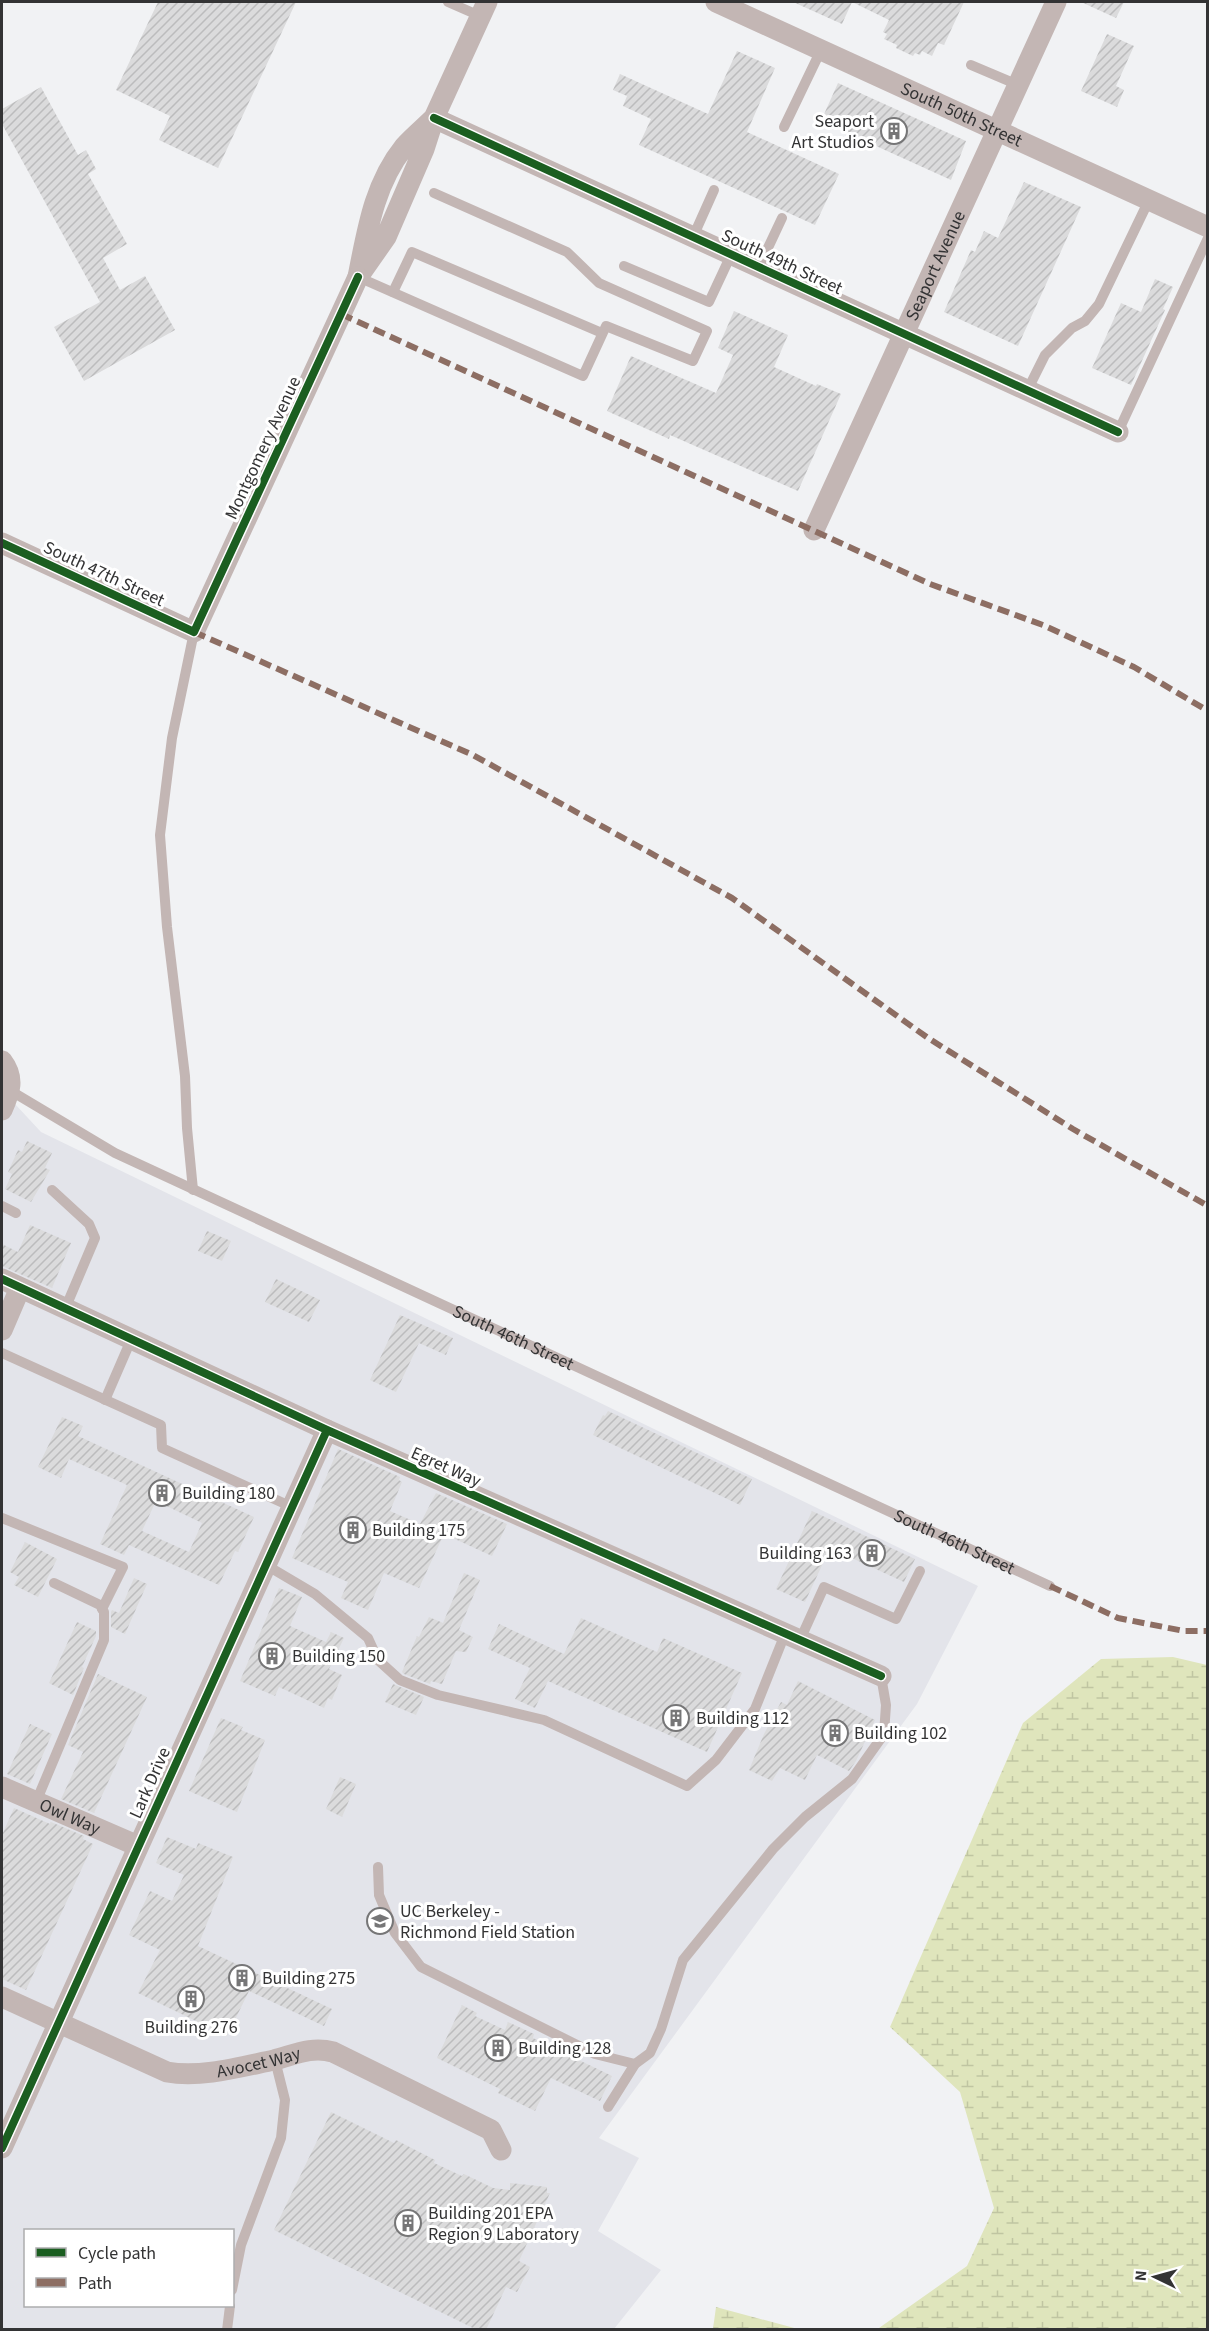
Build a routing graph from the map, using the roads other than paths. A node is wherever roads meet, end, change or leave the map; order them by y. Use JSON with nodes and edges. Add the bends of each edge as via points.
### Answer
{"nodes":[{"id":1,"x":448,"y":2,"type":"edge"},
{"id":2,"x":716,"y":2,"type":"edge"},
{"id":3,"x":1056,"y":2,"type":"edge"},
{"id":4,"x":484,"y":9,"type":"edge"},
{"id":5,"x":821,"y":50,"type":"junction"},
{"id":6,"x":971,"y":65,"type":"dead end"},
{"id":7,"x":1018,"y":85,"type":"junction"},
{"id":8,"x":434,"y":118,"type":"junction"},
{"id":9,"x":783,"y":128,"type":"dead end"},
{"id":10,"x":997,"y":130,"type":"junction"},
{"id":11,"x":714,"y":190,"type":"dead end"},
{"id":12,"x":434,"y":193,"type":"dead end"},
{"id":13,"x":1149,"y":200,"type":"junction"},
{"id":14,"x":782,"y":218,"type":"dead end"},
{"id":15,"x":1208,"y":227,"type":"edge"},
{"id":16,"x":693,"y":237,"type":"junction"},
{"id":17,"x":1208,"y":238,"type":"edge"},
{"id":18,"x":731,"y":255,"type":"junction"},
{"id":19,"x":624,"y":266,"type":"dead end"},
{"id":20,"x":759,"y":267,"type":"junction"},
{"id":21,"x":358,"y":277,"type":"junction"},
{"id":22,"x":393,"y":292,"type":"junction"},
{"id":23,"x":602,"y":333,"type":"junction"},
{"id":24,"x":904,"y":334,"type":"junction"},
{"id":25,"x":1027,"y":391,"type":"junction"},
{"id":26,"x":1118,"y":432,"type":"joint"},
{"id":27,"x":814,"y":530,"type":"dead end"},
{"id":28,"x":2,"y":543,"type":"edge"},
{"id":29,"x":194,"y":632,"type":"junction"},
{"id":30,"x":2,"y":1061,"type":"edge"},
{"id":31,"x":11,"y":1090,"type":"junction"},
{"id":32,"x":2,"y":1110,"type":"edge"},
{"id":33,"x":52,"y":1190,"type":"dead end"},
{"id":34,"x":193,"y":1190,"type":"junction"},
{"id":35,"x":2,"y":1206,"type":"edge"},
{"id":36,"x":16,"y":1213,"type":"dead end"},
{"id":37,"x":11,"y":1284,"type":"edge"},
{"id":38,"x":65,"y":1309,"type":"junction"},
{"id":39,"x":2,"y":1330,"type":"edge"},
{"id":40,"x":131,"y":1340,"type":"junction"},
{"id":41,"x":2,"y":1353,"type":"edge"},
{"id":42,"x":105,"y":1400,"type":"junction"},
{"id":43,"x":327,"y":1430,"type":"junction"},
{"id":44,"x":292,"y":1507,"type":"junction"},
{"id":45,"x":2,"y":1518,"type":"edge"},
{"id":46,"x":266,"y":1565,"type":"junction"},
{"id":47,"x":920,"y":1571,"type":"dead end"},
{"id":48,"x":54,"y":1583,"type":"dead end"},
{"id":49,"x":1050,"y":1586,"type":"dead end"},
{"id":50,"x":102,"y":1609,"type":"junction"},
{"id":51,"x":792,"y":1637,"type":"junction"},
{"id":52,"x":881,"y":1676,"type":"joint"},
{"id":53,"x":2,"y":1787,"type":"edge"},
{"id":54,"x":36,"y":1802,"type":"junction"},
{"id":55,"x":138,"y":1846,"type":"junction"},
{"id":56,"x":378,"y":1867,"type":"dead end"},
{"id":57,"x":2,"y":1997,"type":"edge"},
{"id":58,"x":57,"y":2024,"type":"junction"},
{"id":59,"x":275,"y":2060,"type":"junction"},
{"id":60,"x":635,"y":2064,"type":"junction"},
{"id":61,"x":608,"y":2107,"type":"dead end"},
{"id":62,"x":2,"y":2148,"type":"edge"},
{"id":63,"x":501,"y":2150,"type":"dead end"},
{"id":64,"x":234,"y":2280,"type":"edge"},
{"id":65,"x":230,"y":2307,"type":"edge"},
{"id":66,"x":227,"y":2330,"type":"edge"}],
"edges":[{"from":1,"to":4,"type":"lane"},
{"from":2,"to":5,"type":"street","name":"South 50th Street"},
{"from":3,"to":7,"type":"street","name":"Seaport Avenue"},
{"from":4,"to":8,"type":"street","name":"Montgomery Avenue"},
{"from":5,"to":9,"type":"lane"},
{"from":5,"to":10,"type":"street","name":"South 50th Street"},
{"from":6,"to":7,"type":"lane"},
{"from":7,"to":10,"type":"street","name":"Seaport Avenue"},
{"from":8,"to":16,"type":"street","name":"South 49th Street"},
{"from":8,"to":21,"type":"street","name":"Montgomery Avenue","via":[[389,169],[370,217]]},
{"from":10,"to":13,"type":"street","name":"South 50th Street"},
{"from":10,"to":24,"type":"street","name":"Seaport Avenue"},
{"from":11,"to":16,"type":"lane"},
{"from":12,"to":23,"type":"lane","via":[[567,252],[599,284],[707,330],[693,361],[606,326]]},
{"from":13,"to":15,"type":"street","name":"South 50th Street"},
{"from":13,"to":25,"type":"lane","via":[[1099,304],[1045,355]]},
{"from":14,"to":20,"type":"lane"},
{"from":16,"to":18,"type":"street","name":"South 49th Street"},
{"from":17,"to":26,"type":"lane"},
{"from":18,"to":19,"type":"lane","via":[[709,302]]},
{"from":18,"to":20,"type":"street","name":"South 49th Street"},
{"from":20,"to":24,"type":"street","name":"South 49th Street"},
{"from":21,"to":22,"type":"lane"},
{"from":21,"to":29,"type":"street","name":"Montgomery Avenue"},
{"from":22,"to":23,"type":"lane","via":[[412,252]]},
{"from":22,"to":23,"type":"lane","via":[[583,376]]},
{"from":24,"to":25,"type":"street","name":"South 49th Street"},
{"from":24,"to":27,"type":"street","name":"Seaport Avenue"},
{"from":25,"to":26,"type":"street","name":"South 49th Street"},
{"from":28,"to":29,"type":"street","name":"South 47th Street"},
{"from":29,"to":34,"type":"lane","via":[[172,738],[160,835]]},
{"from":30,"to":31,"type":"street","via":[[9,1070]]},
{"from":31,"to":32,"type":"street"},
{"from":31,"to":34,"type":"lane","name":"South 46th Street","via":[[115,1154]]},
{"from":33,"to":38,"type":"lane","via":[[88,1224],[95,1238]]},
{"from":34,"to":49,"type":"lane","name":"South 46th Street"},
{"from":35,"to":36,"type":"lane"},
{"from":37,"to":38,"type":"street","name":"Egret Way"},
{"from":37,"to":39,"type":"street"},
{"from":38,"to":40,"type":"street","name":"Egret Way"},
{"from":40,"to":42,"type":"lane"},
{"from":40,"to":43,"type":"street","name":"Egret Way"},
{"from":41,"to":42,"type":"lane"},
{"from":42,"to":44,"type":"lane","via":[[161,1425],[162,1448]]},
{"from":43,"to":44,"type":"street","name":"Lark Drive"},
{"from":43,"to":51,"type":"street","name":"Egret Way"},
{"from":44,"to":46,"type":"street","name":"Lark Drive"},
{"from":45,"to":50,"type":"lane","via":[[123,1567]]},
{"from":46,"to":51,"type":"lane","via":[[315,1594],[368,1638],[378,1660],[400,1680],[438,1695],[544,1720],[687,1786],[716,1761],[755,1709]]},
{"from":46,"to":55,"type":"street","name":"Lark Drive"},
{"from":47,"to":51,"type":"lane","via":[[896,1619],[824,1587]]},
{"from":48,"to":50,"type":"lane","via":[[92,1600]]},
{"from":50,"to":54,"type":"lane","via":[[104,1640]]},
{"from":51,"to":52,"type":"street","name":"Egret Way"},
{"from":52,"to":60,"type":"lane","via":[[886,1705],[884,1734],[852,1779],[772,1849],[683,1960],[650,2053]]},
{"from":53,"to":54,"type":"street","name":"Owl Way"},
{"from":54,"to":55,"type":"street","name":"Owl Way"},
{"from":55,"to":58,"type":"street","name":"Lark Drive"},
{"from":56,"to":60,"type":"lane","via":[[379,1895],[391,1924],[421,1967],[595,2054]]},
{"from":57,"to":58,"type":"street","name":"Avocet Way"},
{"from":58,"to":59,"type":"street","name":"Avocet Way","via":[[176,2074]]},
{"from":58,"to":62,"type":"street","name":"Lark Drive"},
{"from":59,"to":63,"type":"street","name":"Avocet Way","via":[[306,2050],[333,2052],[491,2130]]},
{"from":59,"to":64,"type":"lane","via":[[285,2100],[281,2138],[241,2245]]},
{"from":60,"to":61,"type":"lane"},
{"from":65,"to":66,"type":"lane"}]}
